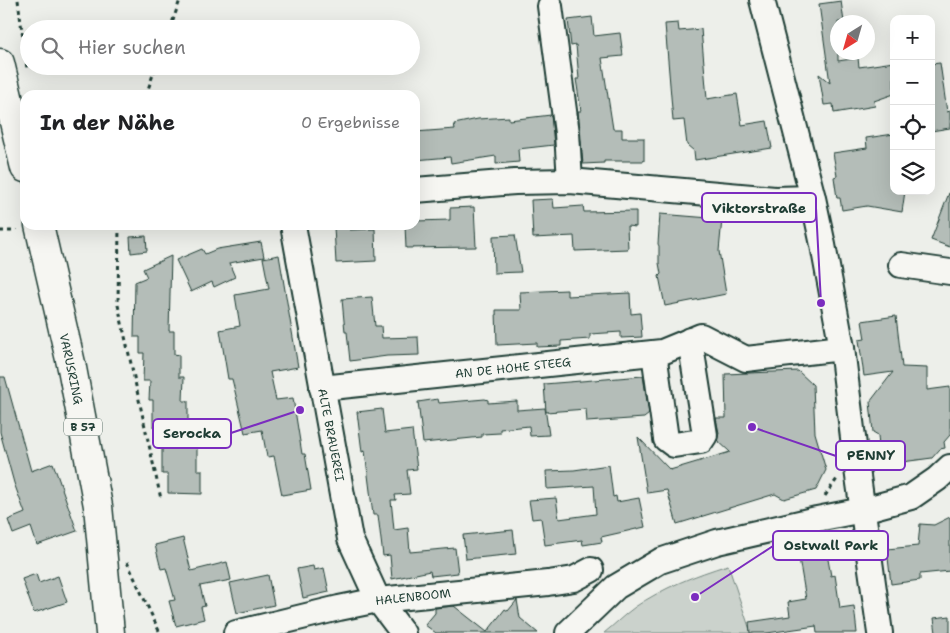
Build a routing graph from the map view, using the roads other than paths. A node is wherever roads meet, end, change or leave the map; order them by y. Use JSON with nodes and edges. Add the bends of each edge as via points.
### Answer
{"nodes":[{"id":1,"x":762,"y":0,"type":"edge"},
{"id":2,"x":550,"y":6,"type":"dead end"},
{"id":3,"x":0,"y":63,"type":"edge"},
{"id":4,"x":20,"y":147,"type":"edge"},
{"id":5,"x":570,"y":181,"type":"junction"},
{"id":6,"x":420,"y":190,"type":"edge"},
{"id":7,"x":813,"y":198,"type":"junction"},
{"id":8,"x":51,"y":230,"type":"edge"},
{"id":9,"x":294,"y":230,"type":"edge"},
{"id":10,"x":901,"y":265,"type":"dead end"},
{"id":11,"x":950,"y":272,"type":"edge"},
{"id":12,"x":695,"y":338,"type":"junction"},
{"id":13,"x":842,"y":348,"type":"junction"},
{"id":14,"x":654,"y":353,"type":"junction"},
{"id":15,"x":322,"y":388,"type":"junction"},
{"id":16,"x":950,"y":466,"type":"edge"},
{"id":17,"x":863,"y":510,"type":"junction"},
{"id":18,"x":591,"y":570,"type":"dead end"},
{"id":19,"x":378,"y":600,"type":"junction"},
{"id":20,"x":110,"y":633,"type":"edge"},
{"id":21,"x":236,"y":633,"type":"edge"},
{"id":22,"x":403,"y":633,"type":"edge"},
{"id":23,"x":568,"y":633,"type":"edge"},
{"id":24,"x":880,"y":633,"type":"edge"}],
"edges":[{"from":1,"to":7,"type":"street"},
{"from":2,"to":5,"type":"street"},
{"from":3,"to":4,"type":"main road"},
{"from":5,"to":6,"type":"street"},
{"from":5,"to":7,"type":"street","via":[[775,199]]},
{"from":7,"to":13,"type":"street"},
{"from":8,"to":20,"type":"main road","name":"VARUSRING","number":"B 57","via":[[72,368],[98,506]]},
{"from":9,"to":15,"type":"street","name":"ALTE BRAUEREI"},
{"from":10,"to":11,"type":"street"},
{"from":12,"to":13,"type":"street","via":[[746,359]]},
{"from":12,"to":14,"type":"street","name":"AN DE HOHE STEEG"},
{"from":12,"to":14,"type":"street","via":[[705,435],[701,441],[674,445],[666,439]]},
{"from":13,"to":17,"type":"street"},
{"from":14,"to":15,"type":"street","name":"AN DE HOHE STEEG"},
{"from":15,"to":19,"type":"street","name":"ALTE BRAUEREI","via":[[350,539]]},
{"from":16,"to":17,"type":"street","via":[[911,497]]},
{"from":17,"to":23,"type":"street","via":[[717,542],[660,561],[616,587]]},
{"from":17,"to":24,"type":"street"},
{"from":18,"to":19,"type":"street","name":"HALENBOOM","via":[[550,592]]},
{"from":19,"to":21,"type":"street","name":"HALENBOOM"},
{"from":19,"to":22,"type":"street","name":"ALTE BRAUEREI"}]}
